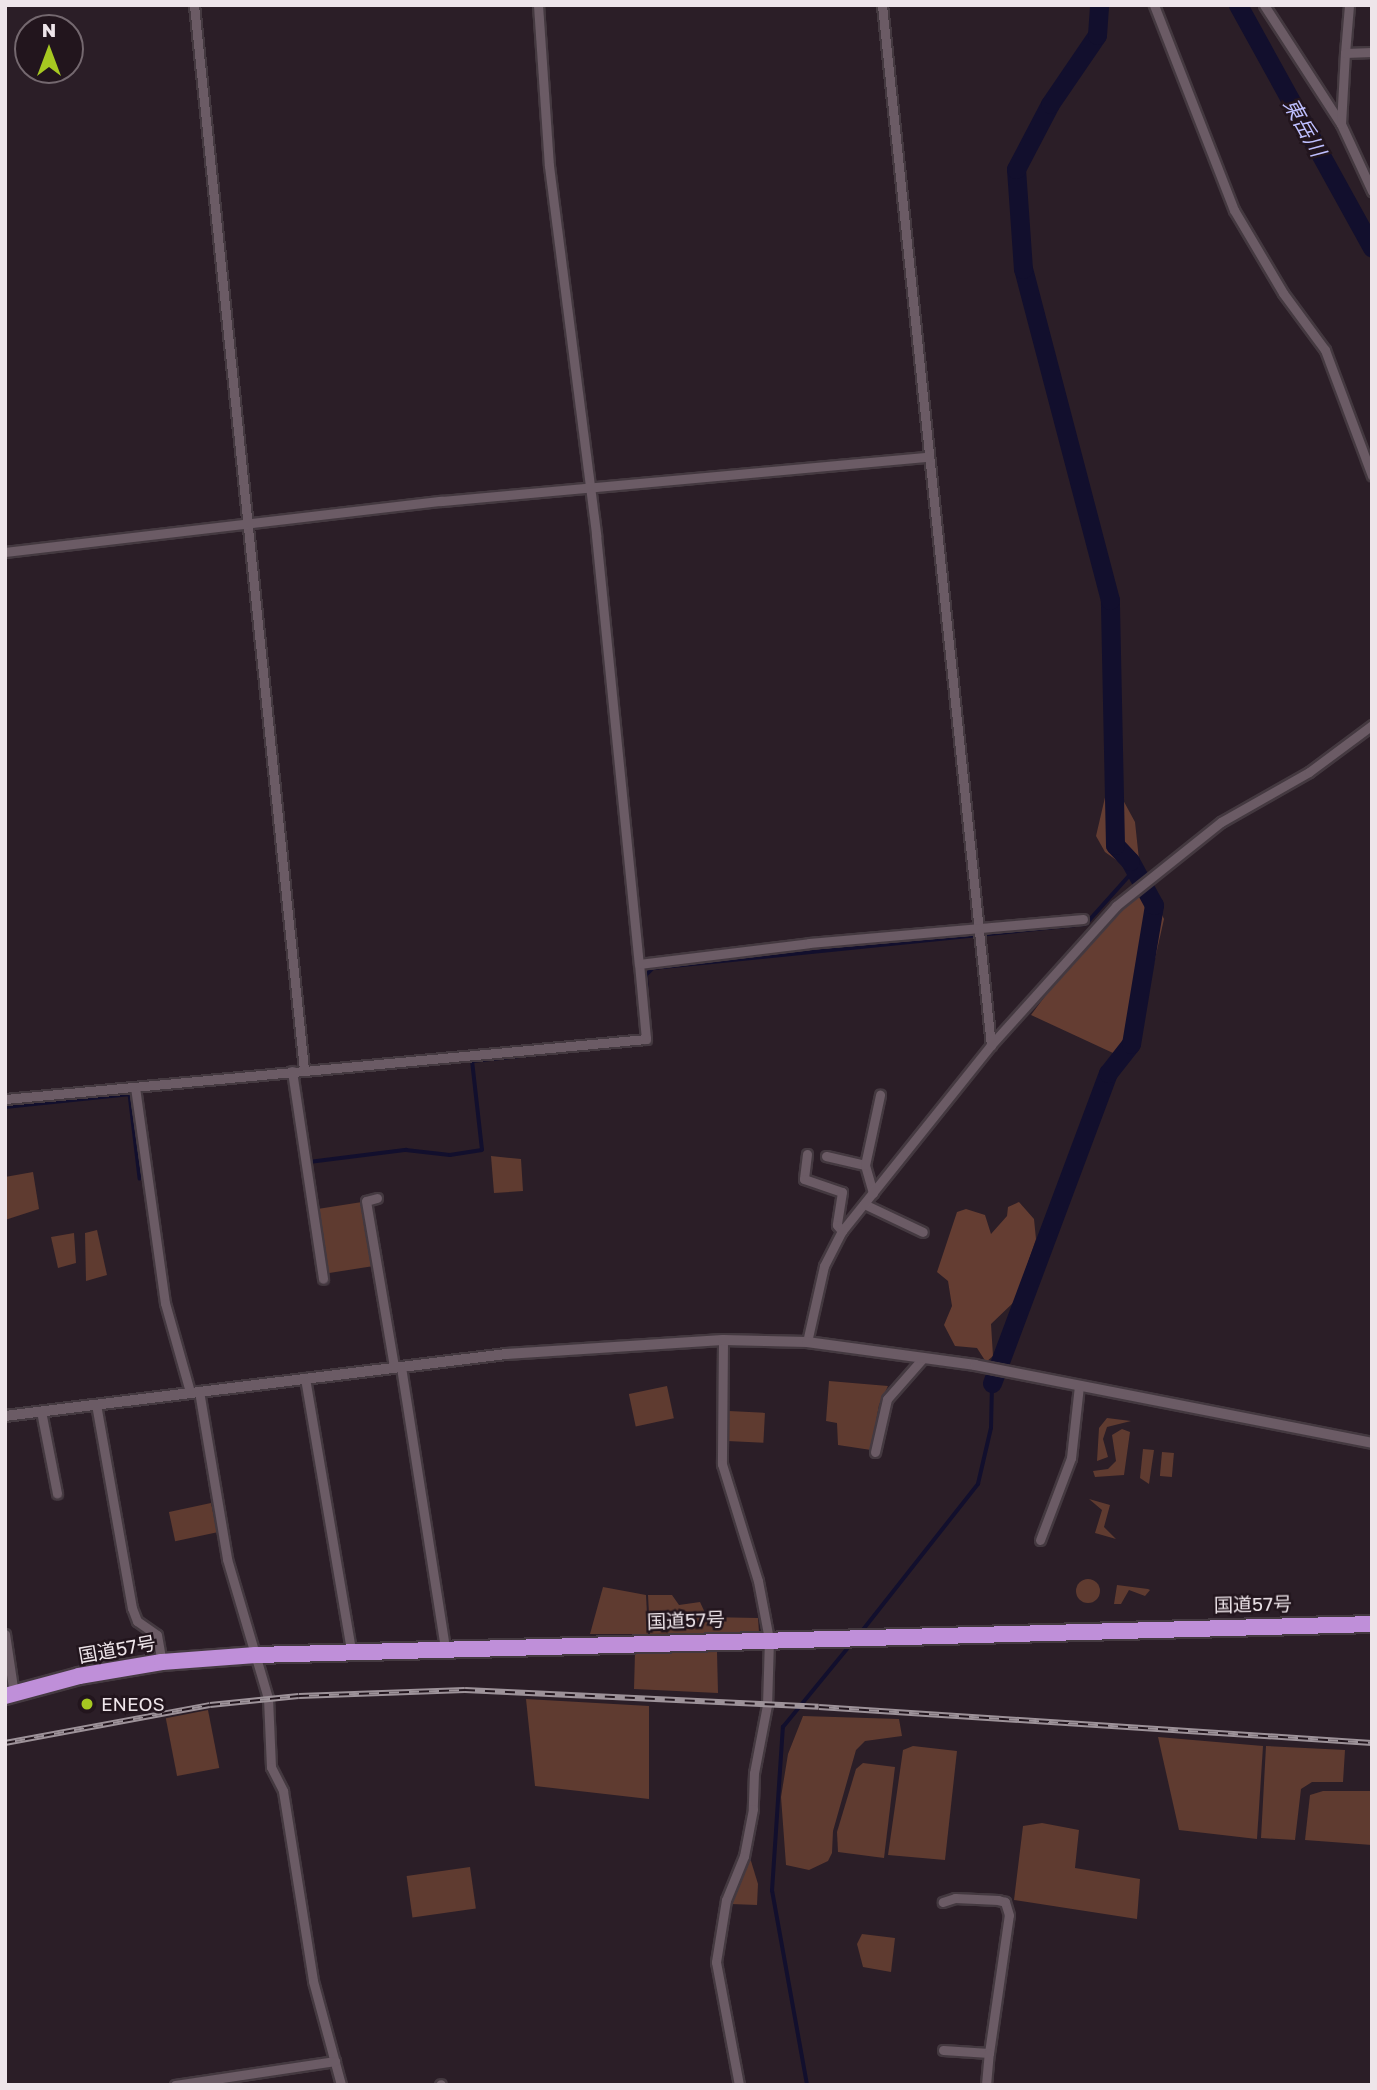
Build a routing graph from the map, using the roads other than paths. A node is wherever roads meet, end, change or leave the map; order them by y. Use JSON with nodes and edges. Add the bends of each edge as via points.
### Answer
{"nodes":[{"id":1,"x":194,"y":5,"type":"edge"},
{"id":2,"x":538,"y":5,"type":"edge"},
{"id":3,"x":882,"y":5,"type":"edge"},
{"id":4,"x":1154,"y":5,"type":"edge"},
{"id":5,"x":1264,"y":5,"type":"edge"},
{"id":6,"x":1349,"y":5,"type":"edge"},
{"id":7,"x":1372,"y":52,"type":"edge"},
{"id":8,"x":1345,"y":53,"type":"junction"},
{"id":9,"x":1341,"y":124,"type":"junction"},
{"id":10,"x":1372,"y":191,"type":"edge"},
{"id":11,"x":929,"y":457,"type":"junction"},
{"id":12,"x":1372,"y":476,"type":"edge"},
{"id":13,"x":590,"y":489,"type":"junction"},
{"id":14,"x":248,"y":524,"type":"junction"},
{"id":15,"x":5,"y":552,"type":"edge"},
{"id":16,"x":1372,"y":725,"type":"edge"},
{"id":17,"x":1083,"y":919,"type":"dead end"},
{"id":18,"x":978,"y":928,"type":"junction"},
{"id":19,"x":639,"y":964,"type":"junction"},
{"id":20,"x":991,"y":1045,"type":"junction"},
{"id":21,"x":304,"y":1070,"type":"junction"},
{"id":22,"x":292,"y":1071,"type":"junction"},
{"id":23,"x":135,"y":1087,"type":"junction"},
{"id":24,"x":880,"y":1095,"type":"dead end"},
{"id":25,"x":5,"y":1099,"type":"edge"},
{"id":26,"x":807,"y":1154,"type":"dead end"},
{"id":27,"x":826,"y":1156,"type":"dead end"},
{"id":28,"x":865,"y":1165,"type":"junction"},
{"id":29,"x":873,"y":1194,"type":"junction"},
{"id":30,"x":377,"y":1198,"type":"dead end"},
{"id":31,"x":864,"y":1204,"type":"junction"},
{"id":32,"x":842,"y":1231,"type":"junction"},
{"id":33,"x":923,"y":1232,"type":"dead end"},
{"id":34,"x":323,"y":1279,"type":"dead end"},
{"id":35,"x":723,"y":1340,"type":"junction"},
{"id":36,"x":807,"y":1342,"type":"junction"},
{"id":37,"x":923,"y":1358,"type":"junction"},
{"id":38,"x":398,"y":1367,"type":"junction"},
{"id":39,"x":304,"y":1378,"type":"junction"},
{"id":40,"x":1079,"y":1386,"type":"junction"},
{"id":41,"x":194,"y":1392,"type":"junction"},
{"id":42,"x":96,"y":1404,"type":"junction"},
{"id":43,"x":41,"y":1411,"type":"junction"},
{"id":44,"x":5,"y":1416,"type":"edge"},
{"id":45,"x":1372,"y":1443,"type":"edge"},
{"id":46,"x":876,"y":1452,"type":"dead end"},
{"id":47,"x":57,"y":1493,"type":"dead end"},
{"id":48,"x":1040,"y":1540,"type":"dead end"},
{"id":49,"x":1372,"y":1623,"type":"edge"},
{"id":50,"x":5,"y":1634,"type":"edge"},
{"id":51,"x":769,"y":1639,"type":"junction"},
{"id":52,"x":445,"y":1648,"type":"junction"},
{"id":53,"x":351,"y":1651,"type":"junction"},
{"id":54,"x":256,"y":1655,"type":"junction"},
{"id":55,"x":162,"y":1662,"type":"junction"},
{"id":56,"x":10,"y":1695,"type":"edge"},
{"id":57,"x":943,"y":1902,"type":"dead end"},
{"id":58,"x":943,"y":2050,"type":"dead end"},
{"id":59,"x":989,"y":2053,"type":"junction"},
{"id":60,"x":335,"y":2062,"type":"junction"},
{"id":61,"x":175,"y":2085,"type":"edge"},
{"id":62,"x":341,"y":2085,"type":"edge"},
{"id":63,"x":739,"y":2085,"type":"edge"},
{"id":64,"x":986,"y":2085,"type":"edge"}],
"edges":[{"from":1,"to":14,"type":"street"},
{"from":2,"to":13,"type":"street","via":[[549,166]]},
{"from":3,"to":11,"type":"street"},
{"from":4,"to":12,"type":"street","via":[[1234,211],[1283,293],[1325,350]]},
{"from":5,"to":9,"type":"street"},
{"from":6,"to":8,"type":"street"},
{"from":7,"to":8,"type":"street"},
{"from":8,"to":9,"type":"street"},
{"from":9,"to":10,"type":"street"},
{"from":11,"to":13,"type":"street"},
{"from":11,"to":18,"type":"street"},
{"from":13,"to":14,"type":"street"},
{"from":13,"to":19,"type":"street"},
{"from":14,"to":15,"type":"street"},
{"from":14,"to":21,"type":"street"},
{"from":16,"to":20,"type":"street","via":[[1309,772],[1238,810],[1135,887]]},
{"from":17,"to":18,"type":"street"},
{"from":18,"to":19,"type":"street"},
{"from":18,"to":20,"type":"street"},
{"from":19,"to":21,"type":"street","via":[[646,1039]]},
{"from":20,"to":29,"type":"street"},
{"from":21,"to":22,"type":"street"},
{"from":22,"to":23,"type":"street"},
{"from":22,"to":34,"type":"street"},
{"from":23,"to":25,"type":"street"},
{"from":23,"to":41,"type":"street","via":[[165,1303]]},
{"from":24,"to":28,"type":"street"},
{"from":26,"to":32,"type":"street","via":[[804,1179],[842,1192],[837,1225]]},
{"from":27,"to":28,"type":"street"},
{"from":28,"to":29,"type":"street"},
{"from":29,"to":31,"type":"street"},
{"from":30,"to":38,"type":"street","via":[[366,1201]]},
{"from":31,"to":32,"type":"street"},
{"from":31,"to":33,"type":"street"},
{"from":32,"to":36,"type":"street","via":[[824,1266]]},
{"from":35,"to":36,"type":"street"},
{"from":35,"to":38,"type":"street","via":[[506,1354]]},
{"from":35,"to":51,"type":"street","via":[[722,1464],[758,1581]]},
{"from":36,"to":37,"type":"street"},
{"from":37,"to":40,"type":"street"},
{"from":37,"to":46,"type":"street","via":[[887,1399]]},
{"from":38,"to":39,"type":"street"},
{"from":38,"to":52,"type":"street"},
{"from":39,"to":41,"type":"street"},
{"from":39,"to":53,"type":"street"},
{"from":40,"to":45,"type":"street"},
{"from":40,"to":48,"type":"street","via":[[1071,1458]]},
{"from":41,"to":42,"type":"street"},
{"from":41,"to":54,"type":"street","via":[[228,1559]]},
{"from":42,"to":43,"type":"street"},
{"from":42,"to":55,"type":"street","via":[[132,1608],[137,1621],[157,1635]]},
{"from":43,"to":44,"type":"street"},
{"from":43,"to":47,"type":"street"},
{"from":49,"to":51,"type":"highway","name":"国道57号"},
{"from":50,"to":56,"type":"street"},
{"from":51,"to":52,"type":"highway","name":"国道57号"},
{"from":51,"to":63,"type":"street","via":[[767,1705],[752,1809],[744,1856],[726,1900],[716,1962]]},
{"from":52,"to":53,"type":"highway","name":"国道57号"},
{"from":53,"to":54,"type":"highway","name":"国道57号"},
{"from":54,"to":55,"type":"highway","name":"国道57号"},
{"from":54,"to":60,"type":"street","via":[[268,1698],[271,1767],[283,1791],[313,1981]]},
{"from":55,"to":56,"type":"highway","name":"国道57号","via":[[79,1676]]},
{"from":57,"to":59,"type":"street","via":[[955,1898],[998,1900],[1009,1908]]},
{"from":58,"to":59,"type":"street"},
{"from":59,"to":64,"type":"street"},
{"from":60,"to":61,"type":"street"},
{"from":60,"to":62,"type":"street"}]}
